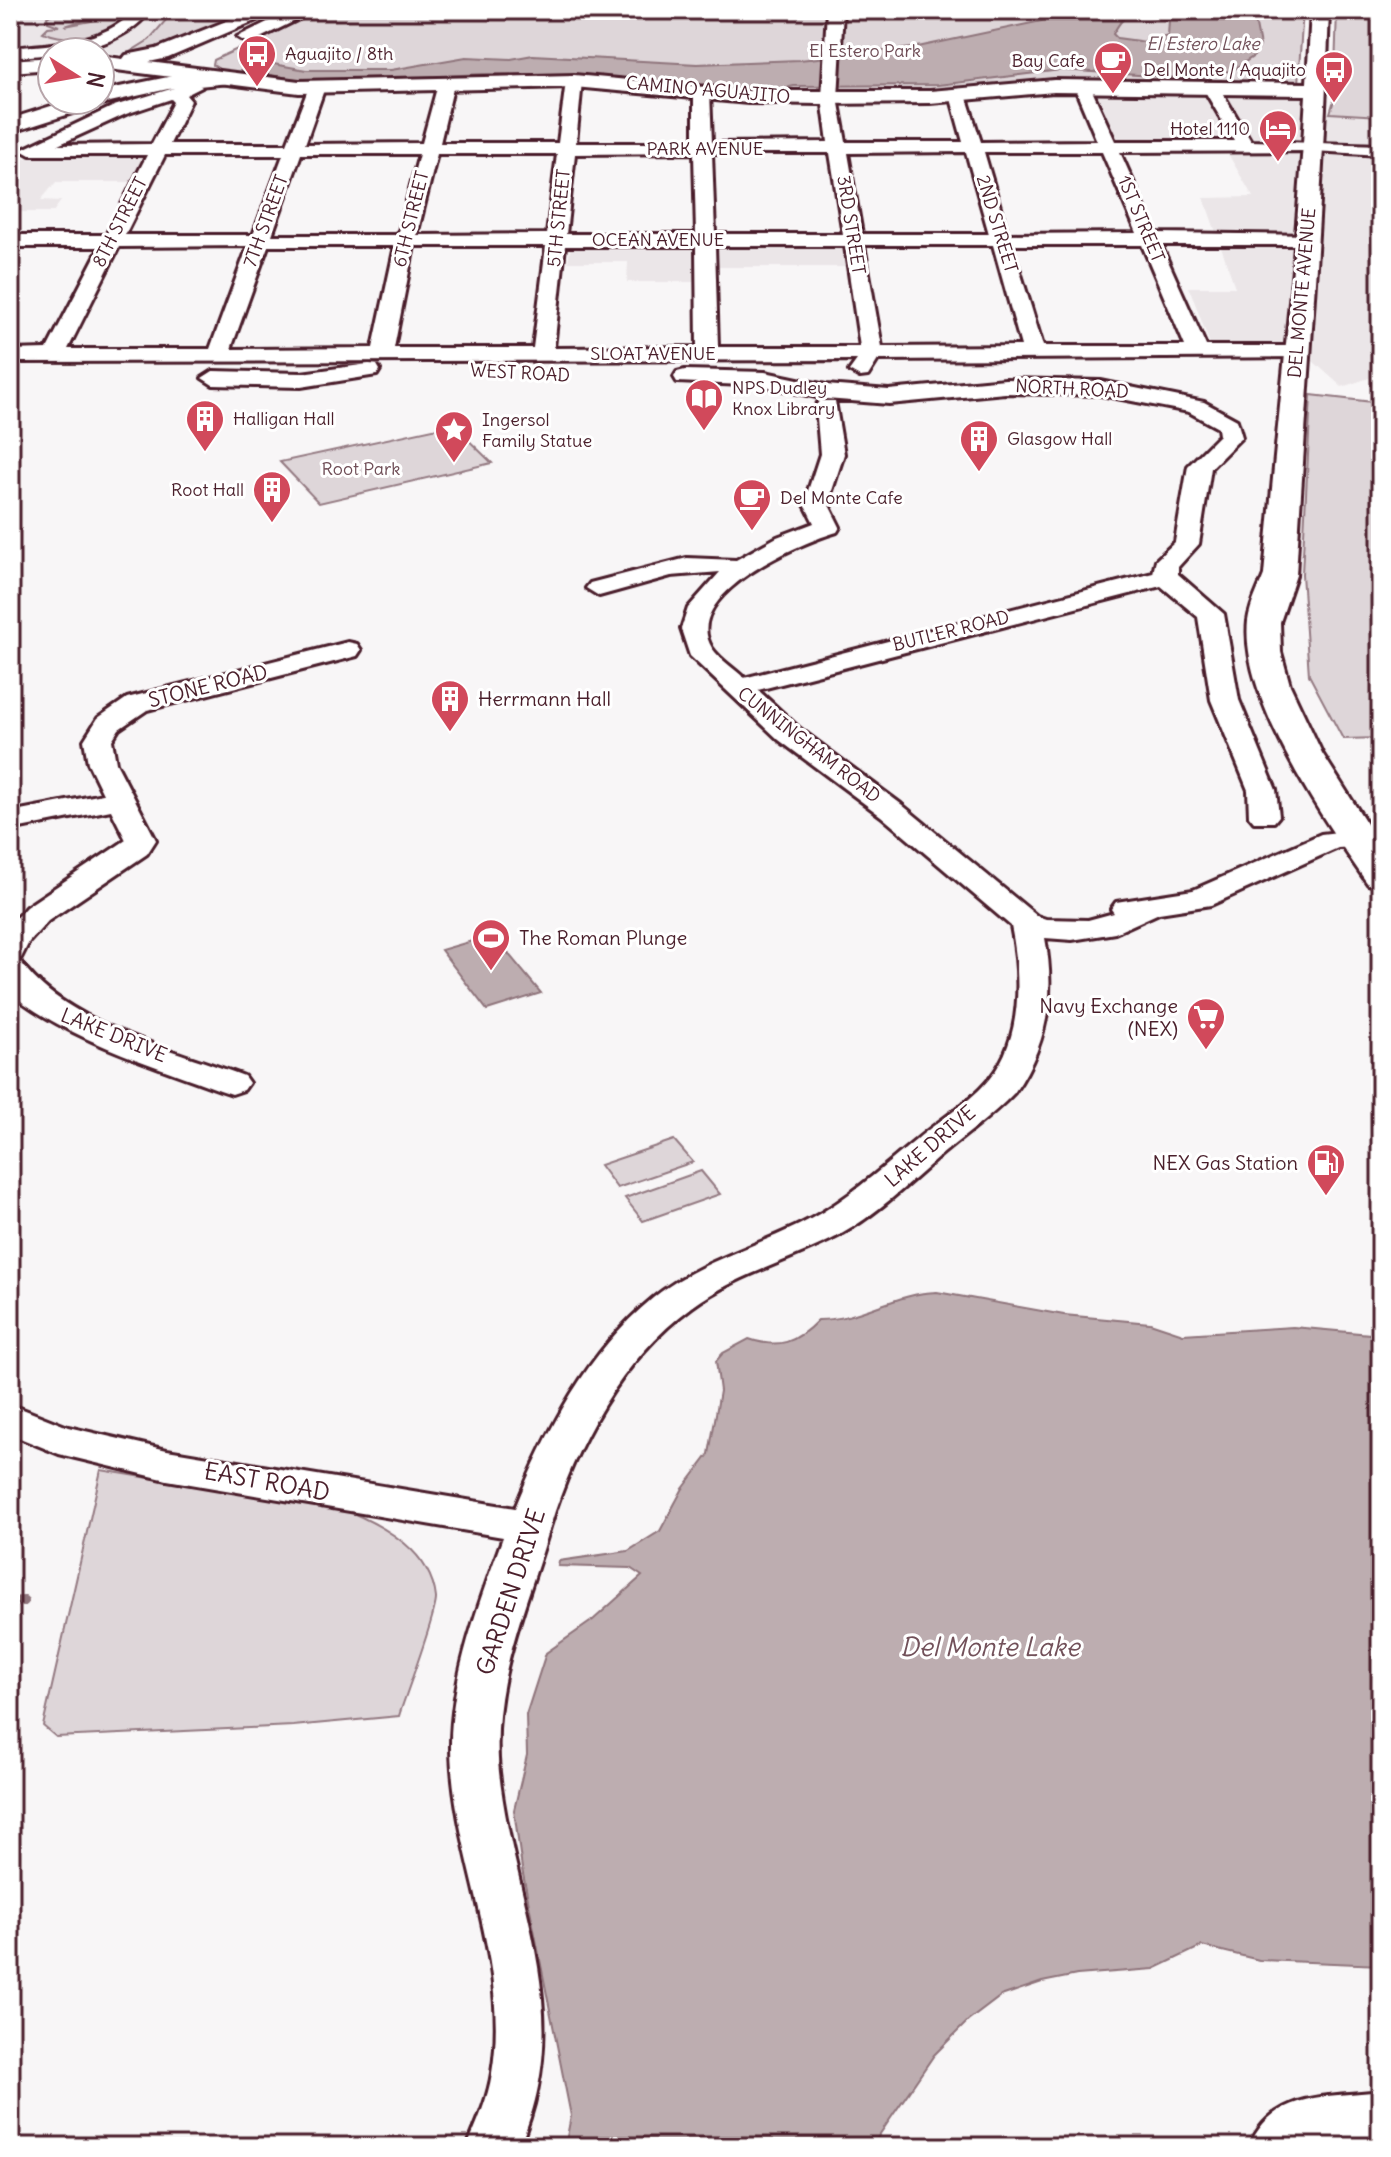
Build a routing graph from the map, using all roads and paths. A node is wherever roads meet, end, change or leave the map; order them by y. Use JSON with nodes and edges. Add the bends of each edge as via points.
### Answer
{"nodes":[{"id":1,"x":143,"y":10,"type":"edge"},
{"id":2,"x":271,"y":10,"type":"edge"},
{"id":3,"x":281,"y":10,"type":"edge"},
{"id":4,"x":308,"y":10,"type":"edge"},
{"id":5,"x":835,"y":10,"type":"edge"},
{"id":6,"x":1320,"y":10,"type":"edge"},
{"id":7,"x":13,"y":35,"type":"dead end"},
{"id":8,"x":104,"y":36,"type":"edge"},
{"id":9,"x":36,"y":37,"type":"edge"},
{"id":10,"x":217,"y":51,"type":"junction"},
{"id":11,"x":10,"y":53,"type":"edge"},
{"id":12,"x":36,"y":54,"type":"edge"},
{"id":13,"x":36,"y":61,"type":"edge"},
{"id":14,"x":116,"y":61,"type":"edge"},
{"id":15,"x":116,"y":65,"type":"edge"},
{"id":16,"x":16,"y":67,"type":"edge"},
{"id":17,"x":162,"y":69,"type":"junction"},
{"id":18,"x":221,"y":78,"type":"junction"},
{"id":19,"x":116,"y":80,"type":"edge"},
{"id":20,"x":574,"y":81,"type":"junction"},
{"id":21,"x":446,"y":84,"type":"junction"},
{"id":22,"x":1082,"y":86,"type":"junction"},
{"id":23,"x":317,"y":87,"type":"junction"},
{"id":24,"x":1211,"y":88,"type":"junction"},
{"id":25,"x":1318,"y":89,"type":"junction"},
{"id":26,"x":116,"y":91,"type":"edge"},
{"id":27,"x":702,"y":92,"type":"junction"},
{"id":28,"x":830,"y":92,"type":"junction"},
{"id":29,"x":174,"y":93,"type":"junction"},
{"id":30,"x":116,"y":94,"type":"edge"},
{"id":31,"x":958,"y":95,"type":"junction"},
{"id":32,"x":36,"y":101,"type":"edge"},
{"id":33,"x":10,"y":106,"type":"edge"},
{"id":34,"x":42,"y":116,"type":"edge"},
{"id":35,"x":10,"y":126,"type":"edge"},
{"id":36,"x":1314,"y":143,"type":"junction"},
{"id":37,"x":1246,"y":147,"type":"junction"},
{"id":38,"x":839,"y":148,"type":"junction"},
{"id":39,"x":974,"y":148,"type":"junction"},
{"id":40,"x":1110,"y":148,"type":"junction"},
{"id":41,"x":1381,"y":148,"type":"edge"},
{"id":42,"x":292,"y":149,"type":"junction"},
{"id":43,"x":429,"y":149,"type":"junction"},
{"id":44,"x":701,"y":149,"type":"junction"},
{"id":45,"x":30,"y":150,"type":"junction"},
{"id":46,"x":158,"y":150,"type":"junction"},
{"id":47,"x":566,"y":150,"type":"junction"},
{"id":48,"x":10,"y":159,"type":"edge"},
{"id":49,"x":1148,"y":238,"type":"junction"},
{"id":50,"x":704,"y":239,"type":"junction"},
{"id":51,"x":1002,"y":239,"type":"junction"},
{"id":52,"x":1306,"y":239,"type":"junction"},
{"id":53,"x":407,"y":240,"type":"junction"},
{"id":54,"x":556,"y":240,"type":"junction"},
{"id":55,"x":854,"y":240,"type":"junction"},
{"id":56,"x":10,"y":241,"type":"edge"},
{"id":57,"x":110,"y":241,"type":"junction"},
{"id":58,"x":259,"y":241,"type":"junction"},
{"id":59,"x":1296,"y":352,"type":"junction"},
{"id":60,"x":872,"y":353,"type":"junction"},
{"id":61,"x":1034,"y":353,"type":"junction"},
{"id":62,"x":1199,"y":353,"type":"junction"},
{"id":63,"x":543,"y":354,"type":"junction"},
{"id":64,"x":708,"y":354,"type":"junction"},
{"id":65,"x":218,"y":355,"type":"junction"},
{"id":66,"x":382,"y":355,"type":"junction"},
{"id":67,"x":10,"y":356,"type":"edge"},
{"id":68,"x":54,"y":356,"type":"junction"},
{"id":69,"x":629,"y":376,"type":"dead end"},
{"id":70,"x":857,"y":376,"type":"dead end"},
{"id":71,"x":661,"y":377,"type":"dead end"},
{"id":72,"x":213,"y":378,"type":"dead end"},
{"id":73,"x":826,"y":399,"type":"junction"},
{"id":74,"x":740,"y":568,"type":"junction"},
{"id":75,"x":1166,"y":577,"type":"junction"},
{"id":76,"x":599,"y":588,"type":"dead end"},
{"id":77,"x":348,"y":650,"type":"dead end"},
{"id":78,"x":736,"y":688,"type":"junction"},
{"id":79,"x":120,"y":800,"type":"junction"},
{"id":80,"x":1264,"y":816,"type":"dead end"},
{"id":81,"x":10,"y":821,"type":"edge"},
{"id":82,"x":1374,"y":832,"type":"edge"},
{"id":83,"x":1381,"y":876,"type":"edge"},
{"id":84,"x":1026,"y":923,"type":"junction"},
{"id":85,"x":10,"y":951,"type":"edge"},
{"id":86,"x":10,"y":969,"type":"edge"},
{"id":87,"x":232,"y":1083,"type":"dead end"},
{"id":88,"x":706,"y":1281,"type":"joint"},
{"id":89,"x":10,"y":1418,"type":"edge"},
{"id":90,"x":530,"y":1526,"type":"junction"},
{"id":91,"x":1381,"y":2116,"type":"edge"},
{"id":92,"x":1285,"y":2137,"type":"edge"},
{"id":93,"x":493,"y":2147,"type":"edge"}],
"edges":[{"from":1,"to":8,"type":"street"},
{"from":2,"to":14,"type":"main road","via":[[157,55]]},
{"from":3,"to":17,"type":"main road"},
{"from":4,"to":10,"type":"main road"},
{"from":5,"to":28,"type":"street","name":"3RD STREET"},
{"from":6,"to":25,"type":"main road","name":"DEL MONTE AVENUE"},
{"from":7,"to":9,"type":"street"},
{"from":10,"to":17,"type":"main road"},
{"from":10,"to":18,"type":"main road","via":[[206,64]]},
{"from":11,"to":12,"type":"street"},
{"from":13,"to":16,"type":"main road"},
{"from":15,"to":17,"type":"main road","name":"CAMINO AGUAJITO"},
{"from":17,"to":18,"type":"main road","name":"CAMINO AGUAJITO"},
{"from":17,"to":19,"type":"highway"},
{"from":17,"to":26,"type":"highway"},
{"from":18,"to":23,"type":"main road","name":"CAMINO AGUAJITO"},
{"from":18,"to":29,"type":"street"},
{"from":18,"to":30,"type":"highway"},
{"from":20,"to":21,"type":"main road","name":"CAMINO AGUAJITO"},
{"from":20,"to":27,"type":"main road","name":"CAMINO AGUAJITO"},
{"from":20,"to":47,"type":"street","name":"5TH STREET"},
{"from":21,"to":23,"type":"main road","name":"CAMINO AGUAJITO"},
{"from":21,"to":43,"type":"street","name":"6TH STREET"},
{"from":22,"to":24,"type":"main road","name":"CAMINO AGUAJITO"},
{"from":22,"to":31,"type":"main road","name":"CAMINO AGUAJITO"},
{"from":22,"to":40,"type":"street","name":"1ST STREET"},
{"from":23,"to":42,"type":"street","name":"7TH STREET"},
{"from":24,"to":25,"type":"main road","name":"CAMINO AGUAJITO"},
{"from":24,"to":37,"type":"street"},
{"from":25,"to":36,"type":"main road","name":"DEL MONTE AVENUE"},
{"from":27,"to":28,"type":"main road","name":"CAMINO AGUAJITO"},
{"from":27,"to":44,"type":"street"},
{"from":28,"to":31,"type":"main road","name":"CAMINO AGUAJITO"},
{"from":28,"to":38,"type":"street","name":"3RD STREET"},
{"from":29,"to":45,"type":"street","via":[[120,110]]},
{"from":29,"to":46,"type":"street","name":"8TH STREET","via":[[183,101]]},
{"from":31,"to":39,"type":"street","name":"2ND STREET"},
{"from":32,"to":33,"type":"highway"},
{"from":34,"to":35,"type":"highway"},
{"from":36,"to":37,"type":"street","name":"PARK AVENUE"},
{"from":36,"to":41,"type":"street","name":"PARK AVENUE"},
{"from":36,"to":52,"type":"main road","name":"DEL MONTE AVENUE"},
{"from":37,"to":40,"type":"street","name":"PARK AVENUE"},
{"from":38,"to":39,"type":"street","name":"PARK AVENUE"},
{"from":38,"to":44,"type":"street","name":"PARK AVENUE"},
{"from":38,"to":55,"type":"street","name":"3RD STREET"},
{"from":39,"to":40,"type":"street","name":"PARK AVENUE"},
{"from":39,"to":51,"type":"street","name":"2ND STREET"},
{"from":40,"to":49,"type":"street","name":"1ST STREET"},
{"from":42,"to":43,"type":"street","name":"PARK AVENUE"},
{"from":42,"to":46,"type":"street","name":"PARK AVENUE"},
{"from":42,"to":58,"type":"street","name":"7TH STREET"},
{"from":43,"to":47,"type":"street","name":"PARK AVENUE"},
{"from":43,"to":53,"type":"street","name":"6TH STREET"},
{"from":44,"to":47,"type":"street","name":"PARK AVENUE"},
{"from":44,"to":50,"type":"street"},
{"from":45,"to":46,"type":"street","name":"PARK AVENUE"},
{"from":45,"to":48,"type":"street"},
{"from":46,"to":57,"type":"street","name":"8TH STREET"},
{"from":47,"to":54,"type":"street","name":"5TH STREET"},
{"from":49,"to":51,"type":"street","name":"OCEAN AVENUE"},
{"from":49,"to":52,"type":"street","name":"OCEAN AVENUE"},
{"from":49,"to":62,"type":"street","name":"1ST STREET"},
{"from":50,"to":54,"type":"street","name":"OCEAN AVENUE"},
{"from":50,"to":55,"type":"street","name":"OCEAN AVENUE"},
{"from":50,"to":64,"type":"street"},
{"from":51,"to":55,"type":"street","name":"OCEAN AVENUE"},
{"from":51,"to":61,"type":"street","name":"2ND STREET"},
{"from":52,"to":59,"type":"main road","name":"DEL MONTE AVENUE"},
{"from":53,"to":54,"type":"street","name":"OCEAN AVENUE"},
{"from":53,"to":58,"type":"street","name":"OCEAN AVENUE"},
{"from":53,"to":66,"type":"street","name":"6TH STREET"},
{"from":54,"to":63,"type":"street","name":"5TH STREET"},
{"from":55,"to":60,"type":"street","name":"3RD STREET"},
{"from":56,"to":57,"type":"street","name":"OCEAN AVENUE"},
{"from":57,"to":58,"type":"street","name":"OCEAN AVENUE"},
{"from":57,"to":68,"type":"street","name":"8TH STREET"},
{"from":58,"to":65,"type":"street","name":"7TH STREET"},
{"from":59,"to":62,"type":"street","name":"SLOAT AVENUE"},
{"from":59,"to":82,"type":"main road","name":"DEL MONTE AVENUE","via":[[1280,575],[1263,625],[1264,649],[1291,727]]},
{"from":60,"to":61,"type":"street","name":"SLOAT AVENUE"},
{"from":60,"to":64,"type":"street","name":"SLOAT AVENUE"},
{"from":60,"to":70,"type":"street"},
{"from":61,"to":62,"type":"street","name":"SLOAT AVENUE"},
{"from":63,"to":64,"type":"street","name":"SLOAT AVENUE"},
{"from":63,"to":66,"type":"street","name":"SLOAT AVENUE"},
{"from":65,"to":66,"type":"street","name":"SLOAT AVENUE"},
{"from":65,"to":68,"type":"street","name":"SLOAT AVENUE"},
{"from":67,"to":68,"type":"street","name":"SLOAT AVENUE"},
{"from":69,"to":72,"type":"street","name":"WEST ROAD","via":[[375,370],[301,380]]},
{"from":71,"to":73,"type":"street","via":[[755,378]]},
{"from":73,"to":74,"type":"street","name":"CUNNINGHAM ROAD","via":[[832,454],[816,503],[828,527],[801,532]]},
{"from":73,"to":75,"type":"street","name":"NORTH ROAD","via":[[1079,386],[1161,397],[1217,416],[1229,425],[1231,437],[1200,466],[1187,544],[1165,565]]},
{"from":74,"to":76,"type":"street","via":[[698,564]]},
{"from":74,"to":78,"type":"street","name":"CUNNINGHAM ROAD","via":[[702,605],[691,630],[699,650]]},
{"from":75,"to":78,"type":"street","name":"BUTLER ROAD"},
{"from":75,"to":80,"type":"street","via":[[1211,614],[1225,700],[1262,790]]},
{"from":77,"to":79,"type":"street","name":"STONE ROAD","via":[[127,709],[98,740],[102,763]]},
{"from":78,"to":84,"type":"street","name":"CUNNINGHAM ROAD"},
{"from":79,"to":81,"type":"street"},
{"from":79,"to":85,"type":"street","via":[[140,837],[136,848],[37,914]]},
{"from":82,"to":83,"type":"main road","name":"DEL MONTE AVENUE"},
{"from":82,"to":84,"type":"street","name":"CUNNINGHAM ROAD","via":[[1332,840],[1200,898],[1148,907],[1108,926],[1046,931]]},
{"from":84,"to":88,"type":"street","name":"LAKE DRIVE","via":[[1032,947],[1032,1005],[1024,1044],[1003,1085],[849,1213]]},
{"from":86,"to":87,"type":"street","name":"LAKE DRIVE","via":[[27,994],[63,1016]]},
{"from":88,"to":90,"type":"street","name":"GARDEN DRIVE","via":[[656,1317],[599,1384],[571,1426]]},
{"from":89,"to":90,"type":"street","name":"EAST ROAD","via":[[59,1439],[167,1465]]},
{"from":90,"to":93,"type":"street","name":"GARDEN DRIVE","via":[[491,1640],[474,1746],[520,2011],[519,2065]]},
{"from":91,"to":92,"type":"street"}]}
